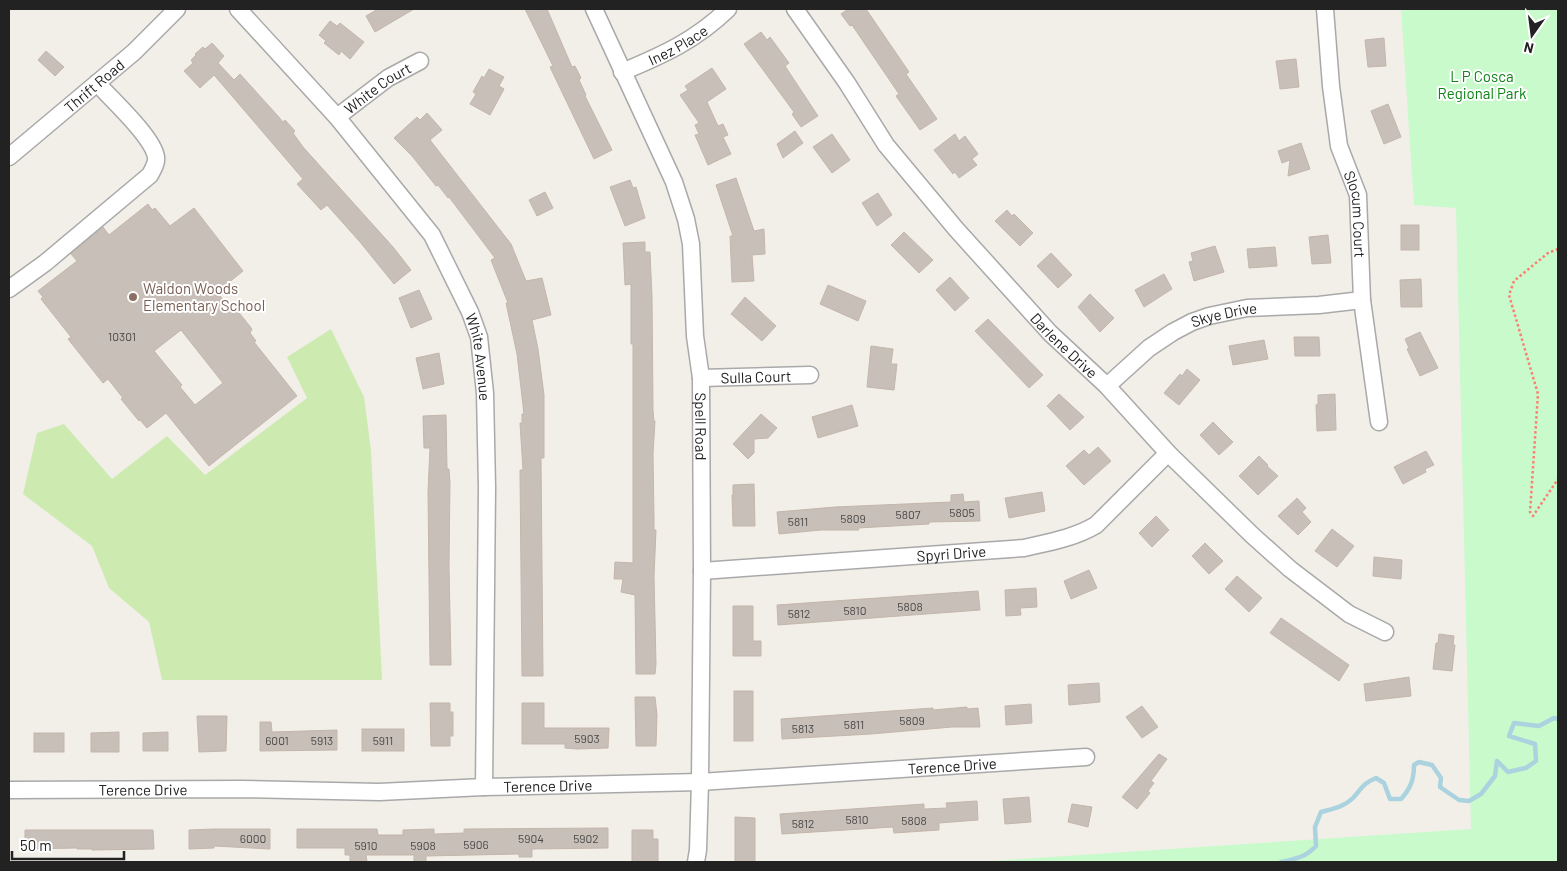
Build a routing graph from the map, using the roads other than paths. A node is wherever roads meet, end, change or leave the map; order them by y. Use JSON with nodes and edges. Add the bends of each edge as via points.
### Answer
{"nodes":[{"id":1,"x":177,"y":9,"type":"edge"},
{"id":2,"x":238,"y":9,"type":"edge"},
{"id":3,"x":594,"y":9,"type":"edge"},
{"id":4,"x":728,"y":9,"type":"edge"},
{"id":5,"x":794,"y":9,"type":"edge"},
{"id":6,"x":1324,"y":9,"type":"edge"},
{"id":7,"x":420,"y":61,"type":"dead end"},
{"id":8,"x":622,"y":72,"type":"junction"},
{"id":9,"x":97,"y":83,"type":"junction"},
{"id":10,"x":337,"y":118,"type":"junction"},
{"id":11,"x":9,"y":157,"type":"edge"},
{"id":12,"x":9,"y":289,"type":"edge"},
{"id":13,"x":1362,"y":300,"type":"junction"},
{"id":14,"x":810,"y":375,"type":"dead end"},
{"id":15,"x":701,"y":378,"type":"junction"},
{"id":16,"x":1107,"y":386,"type":"junction"},
{"id":17,"x":1379,"y":422,"type":"dead end"},
{"id":18,"x":1168,"y":453,"type":"junction"},
{"id":19,"x":702,"y":571,"type":"junction"},
{"id":20,"x":1385,"y":632,"type":"dead end"},
{"id":21,"x":1086,"y":756,"type":"dead end"},
{"id":22,"x":700,"y":782,"type":"junction"},
{"id":23,"x":484,"y":787,"type":"junction"},
{"id":24,"x":9,"y":790,"type":"edge"},
{"id":25,"x":696,"y":862,"type":"edge"}],
"edges":[{"from":1,"to":9,"type":"street","name":"Thrift Road"},
{"from":2,"to":10,"type":"street","name":"White Avenue"},
{"from":3,"to":8,"type":"street","name":"Spell Road"},
{"from":4,"to":8,"type":"street","name":"Inez Place","via":[[700,34]]},
{"from":5,"to":16,"type":"street","name":"Darlene Drive","via":[[886,145],[914,180],[1050,333]]},
{"from":6,"to":13,"type":"street","name":"Slocum Court","via":[[1339,146],[1358,195]]},
{"from":7,"to":10,"type":"street","name":"White Court","via":[[388,78]]},
{"from":8,"to":15,"type":"street","name":"Spell Road","via":[[674,182],[686,219],[691,244],[695,336]]},
{"from":9,"to":11,"type":"street","name":"Thrift Road"},
{"from":9,"to":12,"type":"street","via":[[151,144],[156,164],[150,175]]},
{"from":10,"to":23,"type":"street","name":"White Avenue","via":[[432,235],[470,312],[478,337],[485,393],[487,488]]},
{"from":13,"to":16,"type":"street","name":"Skye Drive","via":[[1319,306],[1247,308],[1209,316],[1173,332],[1149,348]]},
{"from":13,"to":17,"type":"street","name":"Slocum Court"},
{"from":14,"to":15,"type":"street","name":"Sulla Court"},
{"from":15,"to":19,"type":"street","name":"Spell Road"},
{"from":16,"to":18,"type":"street","name":"Darlene Drive"},
{"from":18,"to":19,"type":"street","name":"Spyri Drive","via":[[1096,525],[1070,538],[1024,548]]},
{"from":18,"to":20,"type":"street","name":"Darlene Drive","via":[[1290,569],[1349,614]]},
{"from":19,"to":22,"type":"street","name":"Spell Road"},
{"from":21,"to":22,"type":"street","name":"Terence Drive"},
{"from":22,"to":23,"type":"street","name":"Terence Drive"},
{"from":22,"to":25,"type":"street","name":"Spell Road"},
{"from":23,"to":24,"type":"street","name":"Terence Drive","via":[[379,792]]}]}
